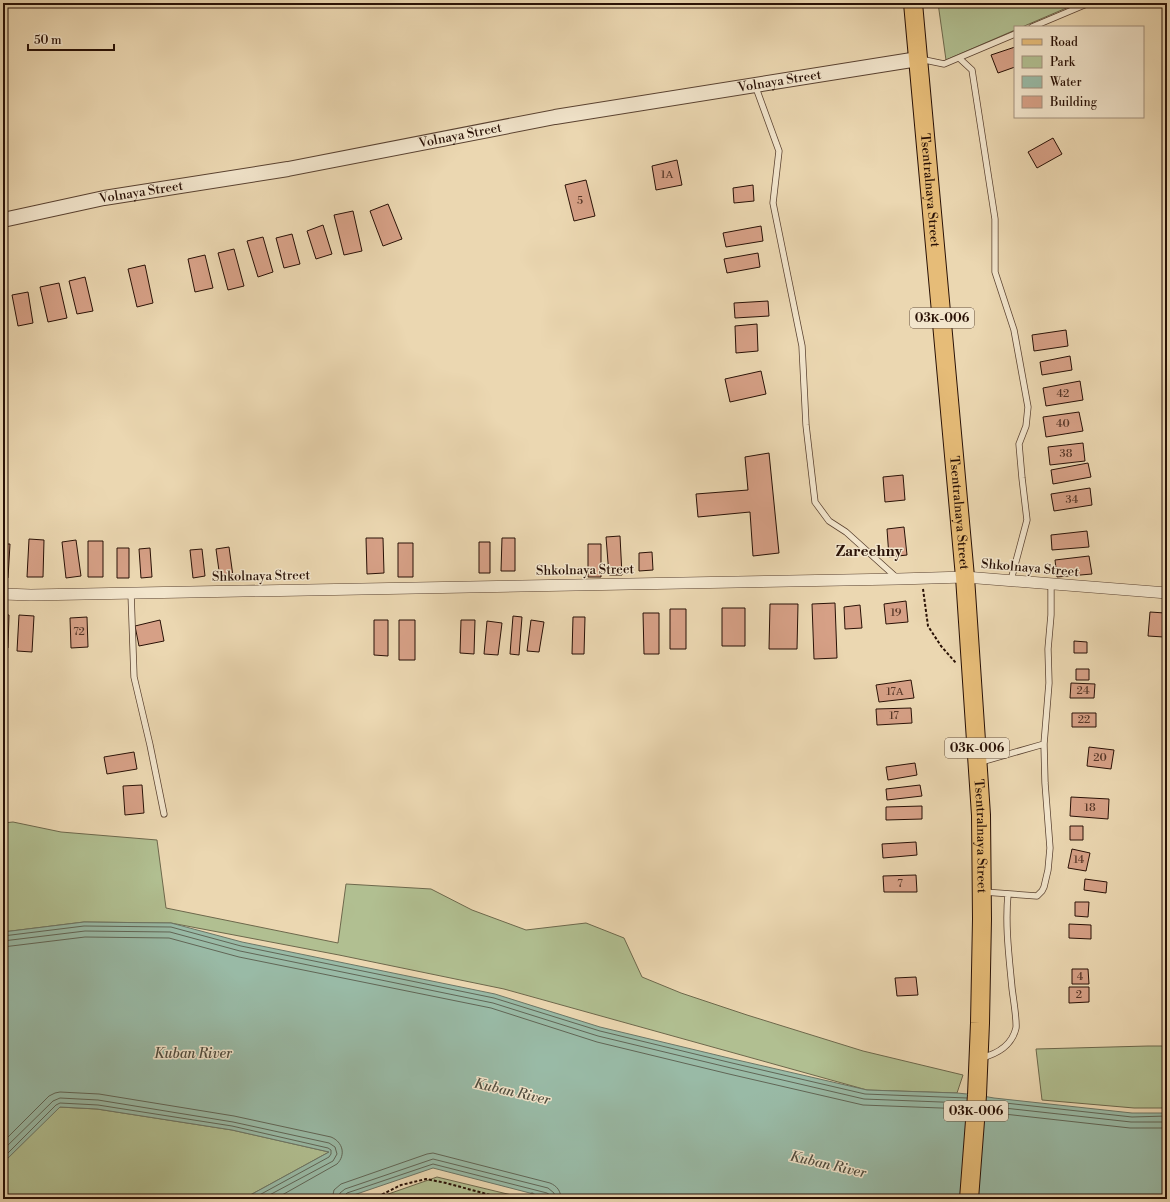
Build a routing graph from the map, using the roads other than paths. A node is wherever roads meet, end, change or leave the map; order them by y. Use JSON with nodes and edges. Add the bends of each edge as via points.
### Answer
{"nodes":[{"id":1,"x":913,"y":3,"type":"edge"},
{"id":2,"x":1089,"y":3,"type":"edge"},
{"id":3,"x":1034,"y":26,"type":"edge"},
{"id":4,"x":1014,"y":34,"type":"edge"},
{"id":5,"x":959,"y":58,"type":"junction"},
{"id":6,"x":918,"y":59,"type":"junction"},
{"id":7,"x":755,"y":84,"type":"junction"},
{"id":8,"x":3,"y":220,"type":"edge"},
{"id":9,"x":965,"y":577,"type":"junction"},
{"id":10,"x":898,"y":579,"type":"junction"},
{"id":11,"x":1011,"y":580,"type":"junction"},
{"id":12,"x":1051,"y":583,"type":"junction"},
{"id":13,"x":131,"y":593,"type":"junction"},
{"id":14,"x":1167,"y":593,"type":"edge"},
{"id":15,"x":3,"y":594,"type":"edge"},
{"id":16,"x":1044,"y":744,"type":"junction"},
{"id":17,"x":978,"y":763,"type":"junction"},
{"id":18,"x":164,"y":814,"type":"dead end"},
{"id":19,"x":982,"y":892,"type":"junction"},
{"id":20,"x":1008,"y":894,"type":"junction"},
{"id":21,"x":978,"y":1058,"type":"junction"},
{"id":22,"x":969,"y":1199,"type":"edge"}],
"edges":[{"from":1,"to":6,"type":"main road","name":"Tsentralnaya Street","number":"03К-006"},
{"from":2,"to":3,"type":"lane"},
{"from":4,"to":5,"type":"lane"},
{"from":5,"to":6,"type":"lane","via":[[944,64]]},
{"from":5,"to":11,"type":"lane","via":[[972,70],[995,219],[995,272],[1014,330],[1028,407],[1026,426],[1019,444],[1027,520]]},
{"from":6,"to":7,"type":"street","name":"Volnaya Street"},
{"from":6,"to":9,"type":"main road","name":"Tsentralnaya Street","number":"03К-006"},
{"from":7,"to":8,"type":"street","name":"Volnaya Street","via":[[555,117],[288,169],[104,198]]},
{"from":7,"to":10,"type":"lane","via":[[779,150],[774,203],[802,346],[806,425],[816,502],[829,521],[846,532]]},
{"from":9,"to":10,"type":"street","name":"Shkolnaya Street"},
{"from":9,"to":11,"type":"street","name":"Shkolnaya Street"},
{"from":9,"to":17,"type":"main road","name":"Tsentralnaya Street","number":"03К-006"},
{"from":10,"to":13,"type":"street","name":"Shkolnaya Street"},
{"from":11,"to":12,"type":"street","name":"Shkolnaya Street"},
{"from":12,"to":14,"type":"street","name":"Shkolnaya Street"},
{"from":12,"to":16,"type":"lane","via":[[1049,683]]},
{"from":13,"to":15,"type":"street","name":"Shkolnaya Street"},
{"from":13,"to":18,"type":"lane","via":[[134,678]]},
{"from":16,"to":17,"type":"lane"},
{"from":16,"to":20,"type":"lane","via":[[1050,843],[1044,887],[1037,896]]},
{"from":17,"to":19,"type":"main road","name":"Tsentralnaya Street","number":"03К-006"},
{"from":19,"to":20,"type":"lane"},
{"from":19,"to":21,"type":"main road","name":"Tsentralnaya Street","number":"03К-006"},
{"from":20,"to":21,"type":"lane","via":[[1007,938],[1016,1026],[1010,1041],[1003,1048],[991,1056]]},
{"from":21,"to":22,"type":"main road","number":"03К-006"}]}
